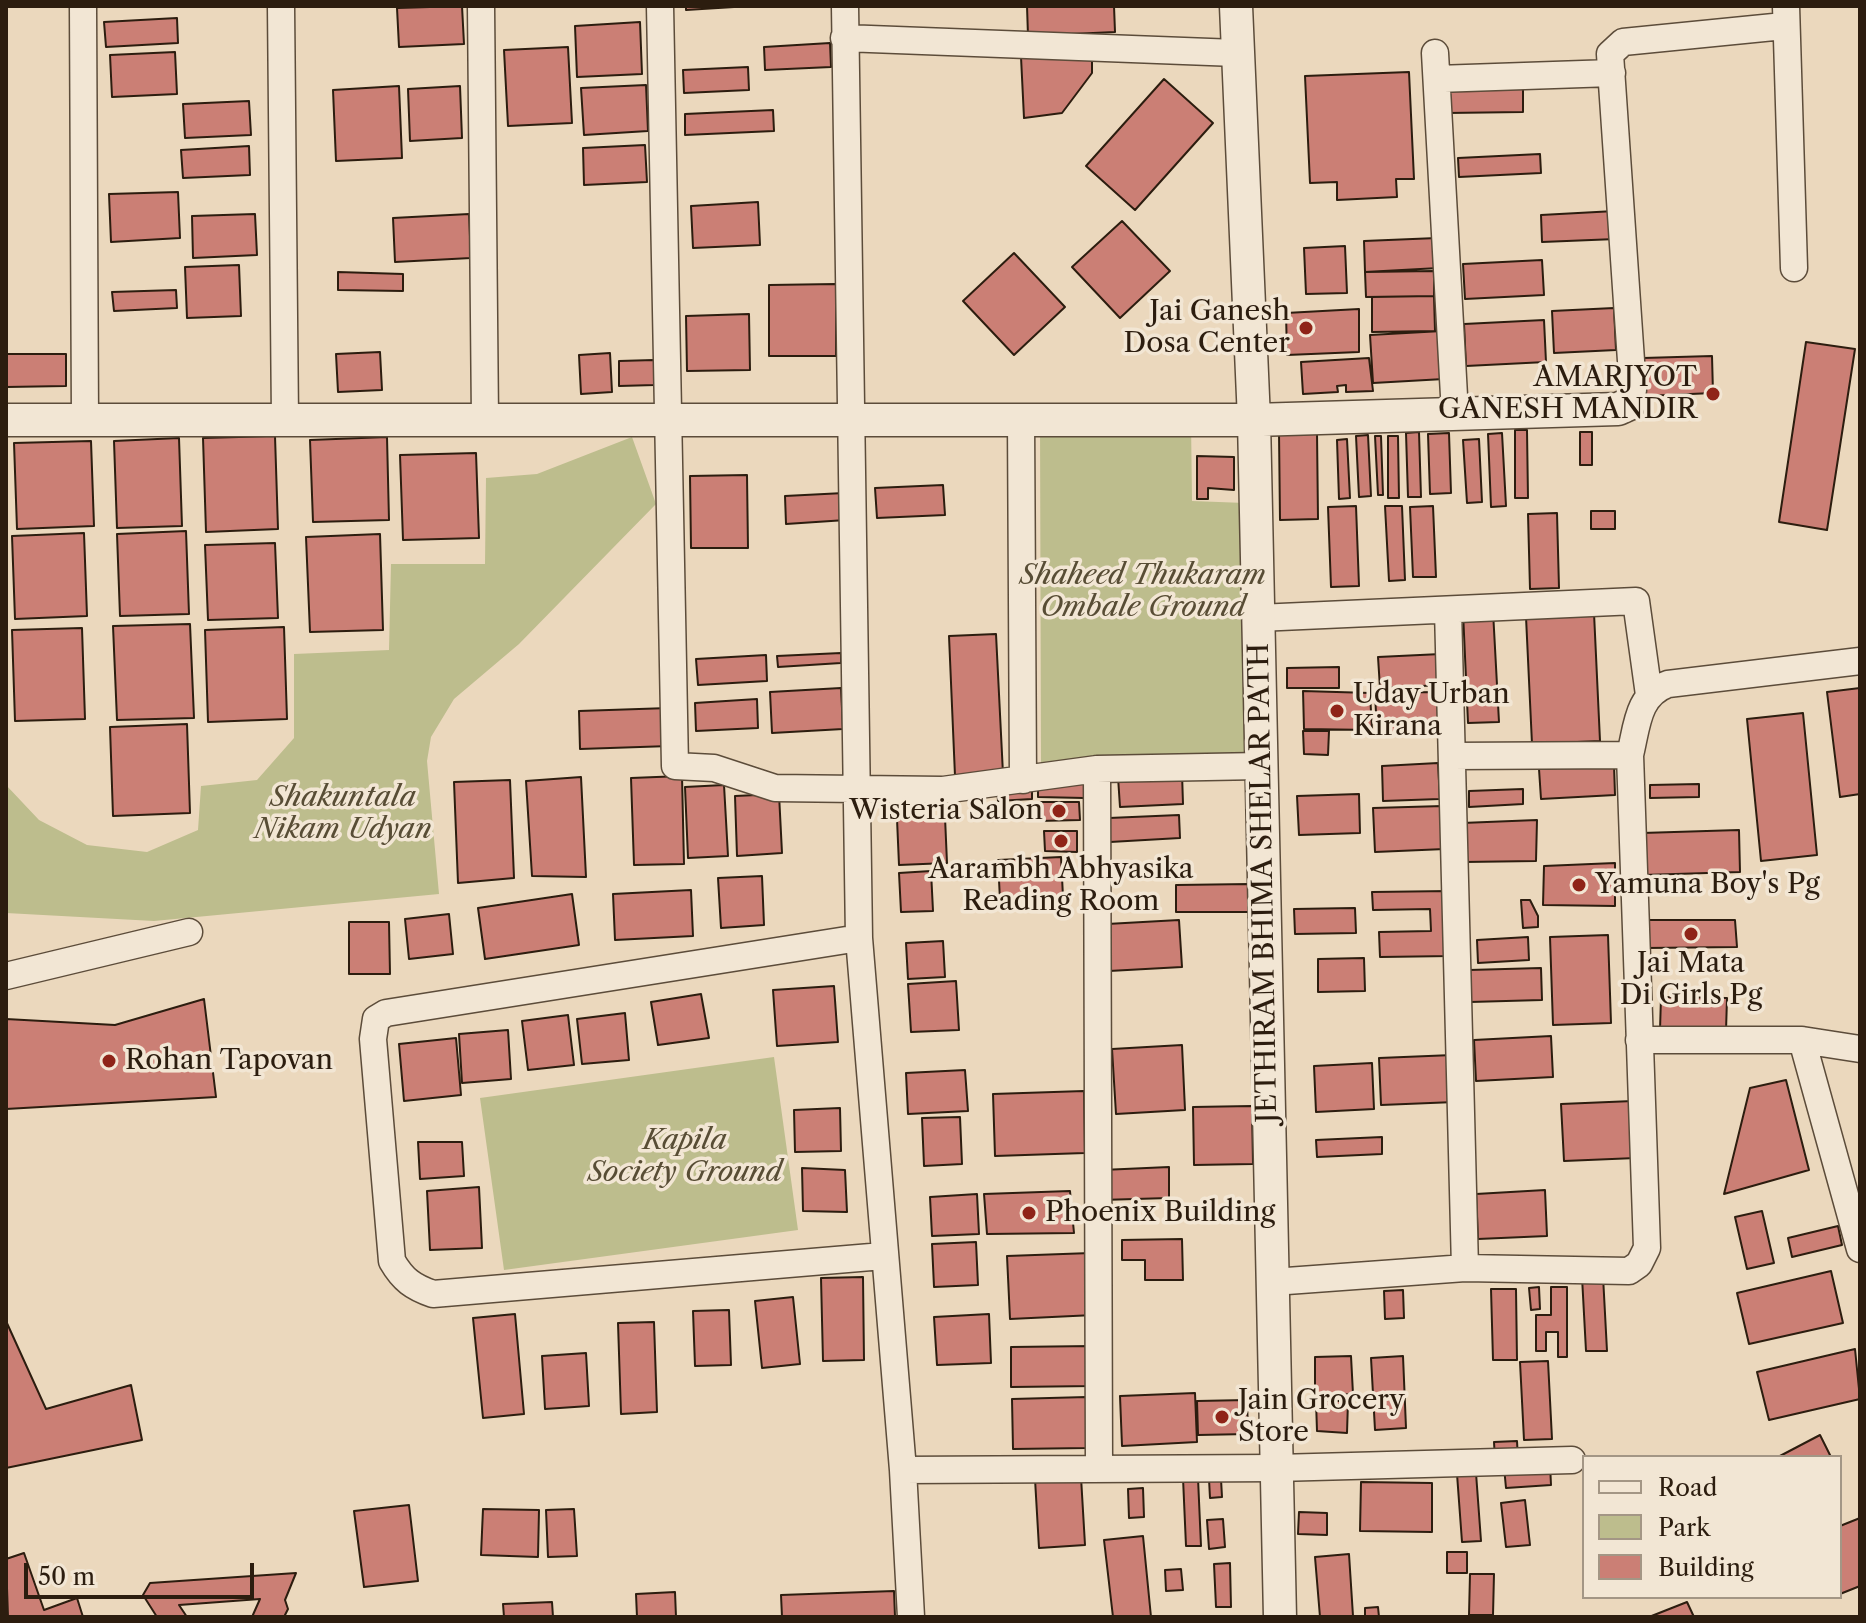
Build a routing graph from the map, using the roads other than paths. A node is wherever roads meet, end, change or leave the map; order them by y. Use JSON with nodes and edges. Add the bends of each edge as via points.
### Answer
{"nodes":[{"id":1,"x":83,"y":6,"type":"edge"},
{"id":2,"x":281,"y":6,"type":"edge"},
{"id":3,"x":481,"y":6,"type":"edge"},
{"id":4,"x":660,"y":6,"type":"edge"},
{"id":5,"x":845,"y":6,"type":"edge"},
{"id":6,"x":1236,"y":6,"type":"edge"},
{"id":7,"x":1785,"y":16,"type":"edge"},
{"id":8,"x":844,"y":38,"type":"junction"},
{"id":9,"x":1236,"y":53,"type":"junction"},
{"id":10,"x":1612,"y":73,"type":"junction"},
{"id":11,"x":1794,"y":268,"type":"dead end"},
{"id":12,"x":1629,"y":404,"type":"joint"},
{"id":13,"x":1455,"y":414,"type":"junction"},
{"id":14,"x":853,"y":418,"type":"junction"},
{"id":15,"x":1021,"y":419,"type":"junction"},
{"id":16,"x":6,"y":420,"type":"edge"},
{"id":17,"x":85,"y":420,"type":"junction"},
{"id":18,"x":285,"y":420,"type":"junction"},
{"id":19,"x":485,"y":420,"type":"junction"},
{"id":20,"x":669,"y":420,"type":"junction"},
{"id":21,"x":1254,"y":420,"type":"junction"},
{"id":22,"x":1448,"y":610,"type":"junction"},
{"id":23,"x":1258,"y":618,"type":"junction"},
{"id":24,"x":1860,"y":661,"type":"edge"},
{"id":25,"x":1649,"y":695,"type":"junction"},
{"id":26,"x":1630,"y":755,"type":"junction"},
{"id":27,"x":1452,"y":756,"type":"junction"},
{"id":28,"x":1261,"y":766,"type":"junction"},
{"id":29,"x":1097,"y":769,"type":"junction"},
{"id":30,"x":1023,"y":780,"type":"junction"},
{"id":31,"x":857,"y":789,"type":"junction"},
{"id":32,"x":189,"y":932,"type":"dead end"},
{"id":33,"x":859,"y":938,"type":"junction"},
{"id":34,"x":6,"y":976,"type":"edge"},
{"id":35,"x":1639,"y":1040,"type":"junction"},
{"id":36,"x":1802,"y":1040,"type":"junction"},
{"id":37,"x":1860,"y":1049,"type":"edge"},
{"id":38,"x":1860,"y":1249,"type":"edge"},
{"id":39,"x":883,"y":1256,"type":"junction"},
{"id":40,"x":1465,"y":1268,"type":"junction"},
{"id":41,"x":1273,"y":1282,"type":"junction"},
{"id":42,"x":1572,"y":1460,"type":"dead end"},
{"id":43,"x":1277,"y":1468,"type":"junction"},
{"id":44,"x":1099,"y":1469,"type":"junction"},
{"id":45,"x":903,"y":1470,"type":"junction"},
{"id":46,"x":911,"y":1617,"type":"edge"},
{"id":47,"x":1280,"y":1617,"type":"edge"}],
"edges":[{"from":1,"to":17,"type":"street"},
{"from":2,"to":18,"type":"street"},
{"from":3,"to":19,"type":"street"},
{"from":4,"to":20,"type":"street"},
{"from":5,"to":8,"type":"street"},
{"from":6,"to":9,"type":"street","name":"JETHIRAM BHIMA SHELAR PATH"},
{"from":7,"to":10,"type":"street","via":[[1623,42],[1610,54]]},
{"from":7,"to":11,"type":"street"},
{"from":8,"to":9,"type":"street"},
{"from":8,"to":14,"type":"street"},
{"from":9,"to":21,"type":"street","name":"JETHIRAM BHIMA SHELAR PATH"},
{"from":10,"to":12,"type":"street","via":[[1633,390]]},
{"from":10,"to":13,"type":"street","via":[[1436,66]]},
{"from":12,"to":13,"type":"street","via":[[1618,409]]},
{"from":13,"to":21,"type":"street"},
{"from":14,"to":15,"type":"street"},
{"from":14,"to":20,"type":"street"},
{"from":14,"to":31,"type":"street"},
{"from":15,"to":21,"type":"street"},
{"from":15,"to":30,"type":"street"},
{"from":16,"to":17,"type":"street"},
{"from":17,"to":18,"type":"street"},
{"from":18,"to":19,"type":"street"},
{"from":19,"to":20,"type":"street"},
{"from":20,"to":31,"type":"street","via":[[675,766],[714,768],[775,788]]},
{"from":21,"to":23,"type":"street","name":"JETHIRAM BHIMA SHELAR PATH"},
{"from":22,"to":23,"type":"street"},
{"from":22,"to":25,"type":"street","via":[[1636,601]]},
{"from":22,"to":27,"type":"street"},
{"from":23,"to":28,"type":"street","name":"JETHIRAM BHIMA SHELAR PATH"},
{"from":24,"to":25,"type":"street","via":[[1668,684]]},
{"from":25,"to":26,"type":"street"},
{"from":26,"to":27,"type":"street"},
{"from":26,"to":35,"type":"street"},
{"from":27,"to":40,"type":"street"},
{"from":28,"to":29,"type":"street"},
{"from":28,"to":41,"type":"street","name":"JETHIRAM BHIMA SHELAR PATH"},
{"from":29,"to":30,"type":"street"},
{"from":29,"to":44,"type":"street"},
{"from":30,"to":31,"type":"street","via":[[943,790]]},
{"from":31,"to":33,"type":"street"},
{"from":32,"to":34,"type":"street"},
{"from":33,"to":39,"type":"street"},
{"from":33,"to":39,"type":"street","via":[[386,1013],[376,1019],[373,1039],[392,1261],[407,1283],[419,1289],[433,1294]]},
{"from":35,"to":36,"type":"street"},
{"from":35,"to":40,"type":"street","via":[[1645,1256],[1629,1271]]},
{"from":36,"to":37,"type":"street"},
{"from":36,"to":38,"type":"street"},
{"from":39,"to":45,"type":"street"},
{"from":40,"to":41,"type":"street"},
{"from":41,"to":43,"type":"street","name":"JETHIRAM BHIMA SHELAR PATH"},
{"from":42,"to":43,"type":"street"},
{"from":43,"to":44,"type":"street"},
{"from":43,"to":47,"type":"street","name":"JETHIRAM BHIMA SHELAR PATH"},
{"from":44,"to":45,"type":"street"},
{"from":45,"to":46,"type":"street"}]}
